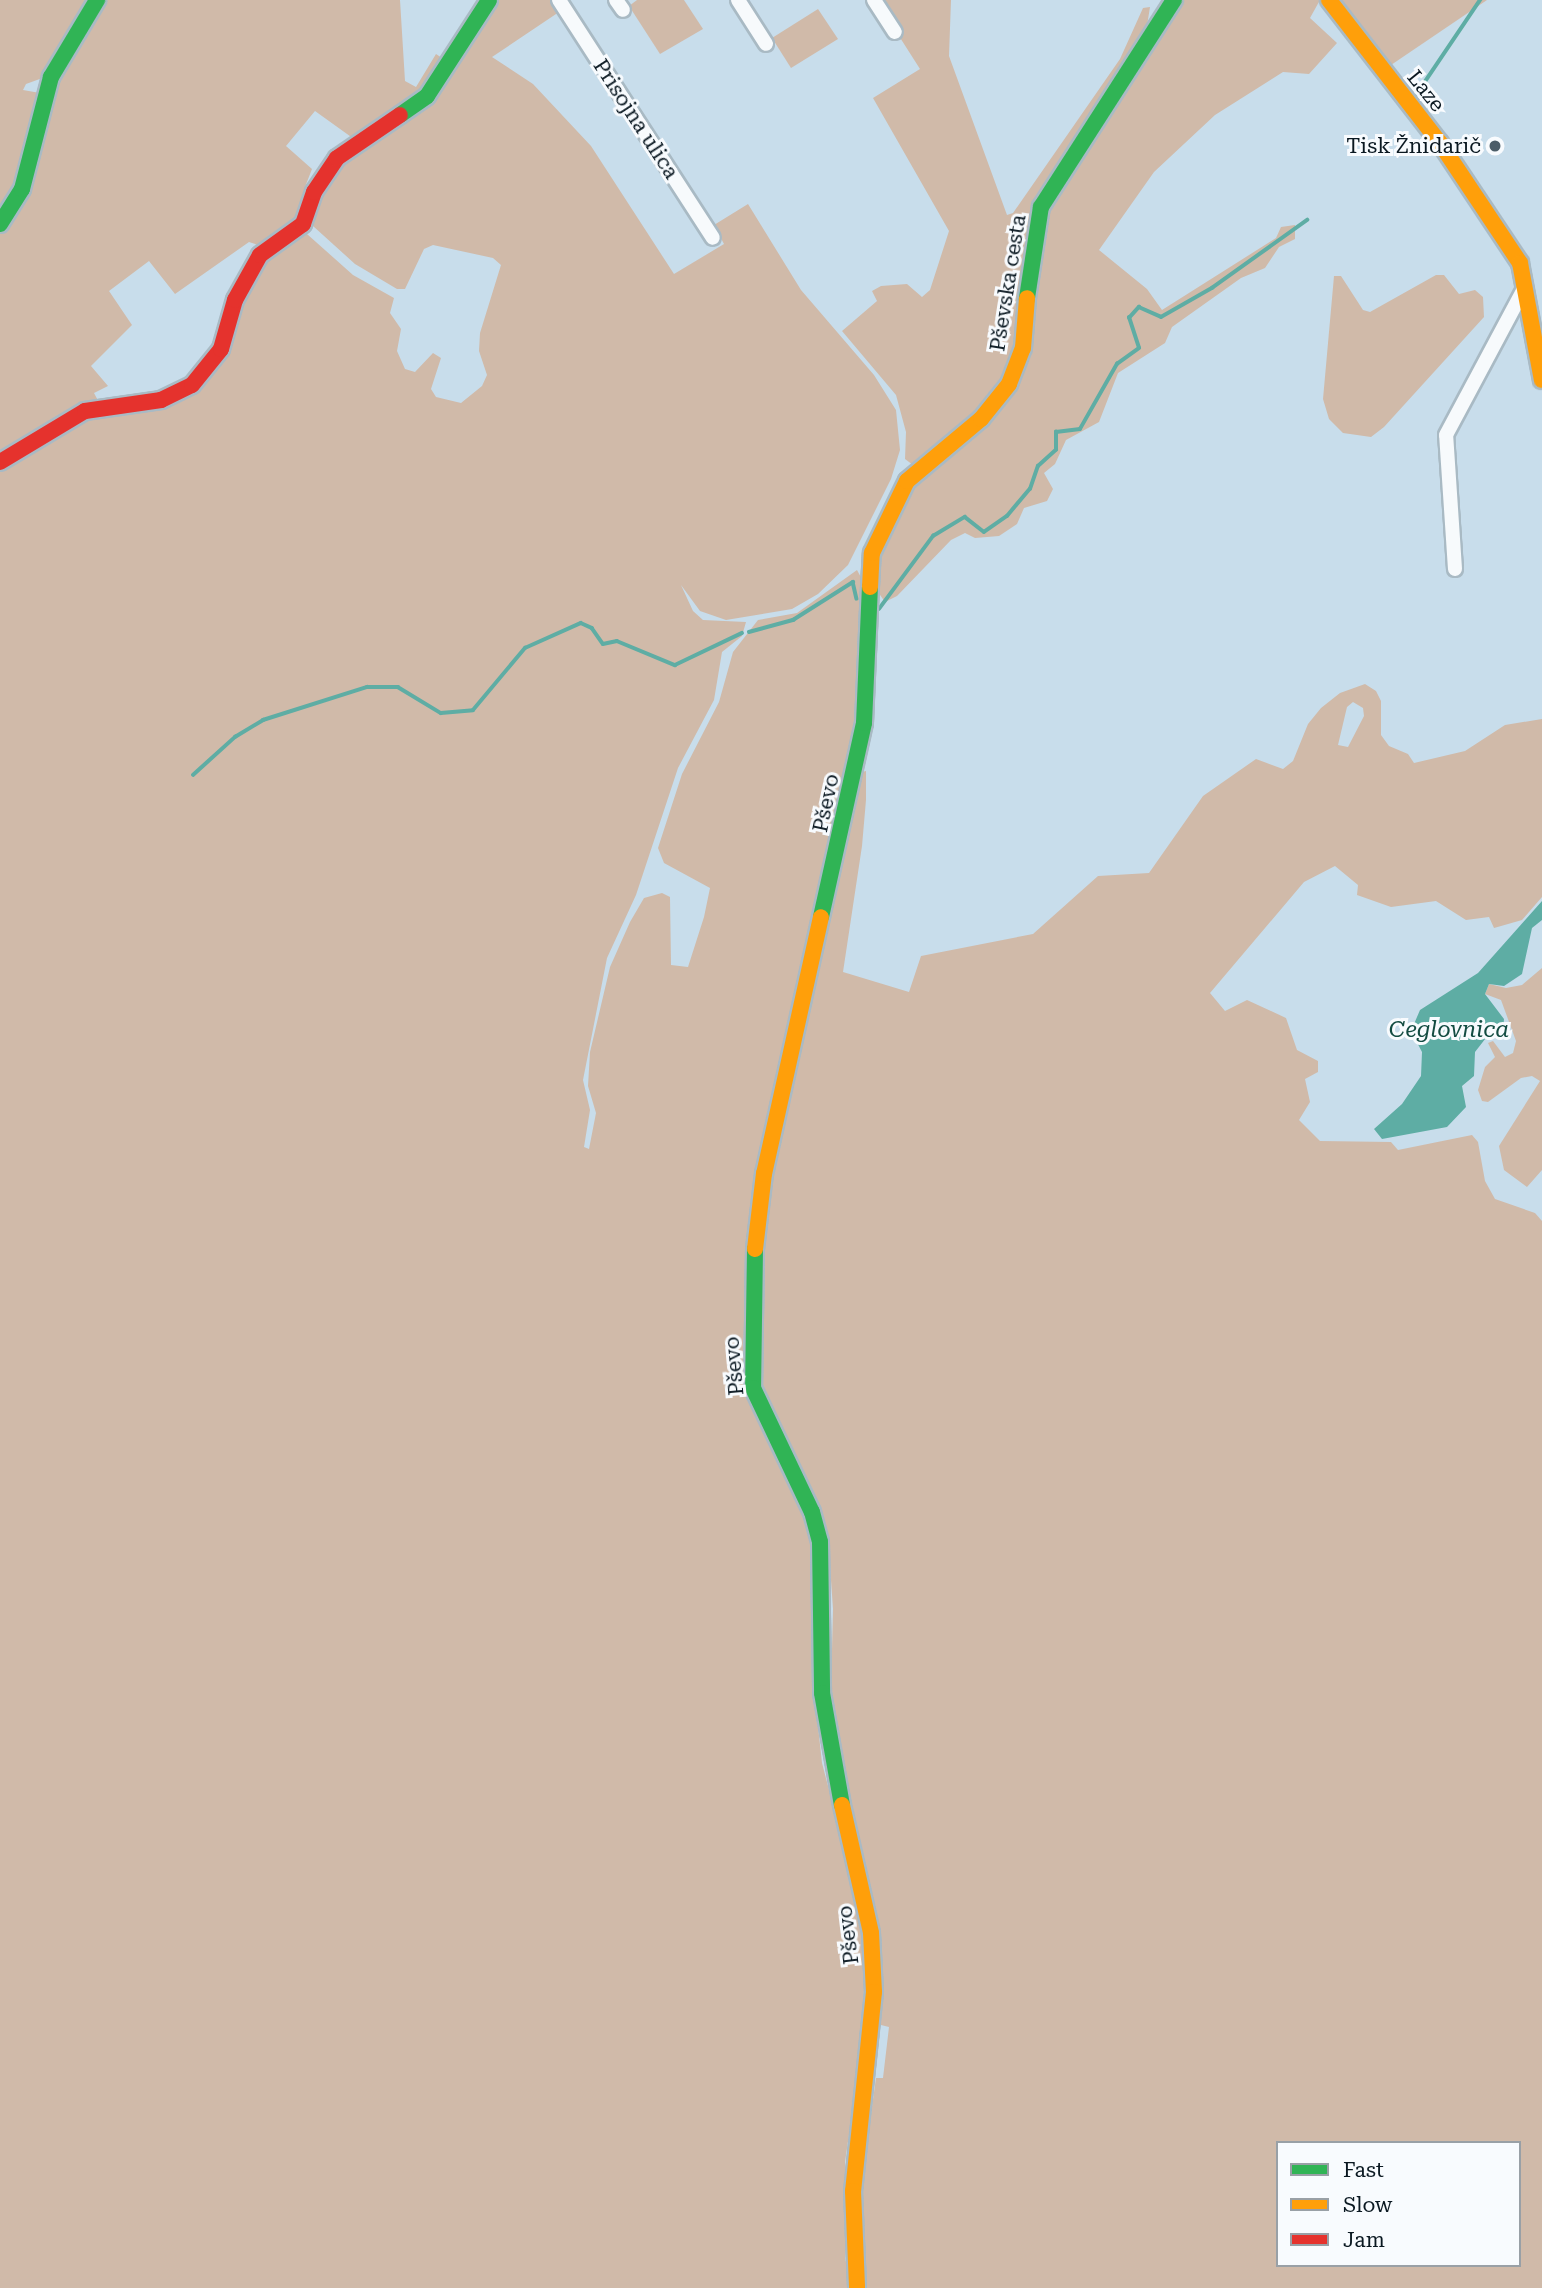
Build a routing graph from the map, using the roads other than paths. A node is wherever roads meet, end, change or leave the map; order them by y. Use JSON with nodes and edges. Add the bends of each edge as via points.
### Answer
{"nodes":[{"id":1,"x":97,"y":0,"type":"edge"},
{"id":2,"x":489,"y":0,"type":"edge"},
{"id":3,"x":559,"y":0,"type":"edge"},
{"id":4,"x":738,"y":0,"type":"edge"},
{"id":5,"x":874,"y":0,"type":"edge"},
{"id":6,"x":1174,"y":0,"type":"edge"},
{"id":7,"x":1329,"y":0,"type":"edge"},
{"id":8,"x":895,"y":32,"type":"dead end"},
{"id":9,"x":766,"y":44,"type":"dead end"},
{"id":10,"x":0,"y":224,"type":"edge"},
{"id":11,"x":713,"y":238,"type":"dead end"},
{"id":12,"x":1526,"y":285,"type":"junction"},
{"id":13,"x":1542,"y":380,"type":"edge"},
{"id":14,"x":0,"y":462,"type":"edge"},
{"id":15,"x":907,"y":481,"type":"joint"},
{"id":16,"x":1455,"y":569,"type":"dead end"},
{"id":17,"x":857,"y":2288,"type":"edge"}],
"edges":[{"from":1,"to":10,"type":"street","via":[[51,77],[22,189]]},
{"from":2,"to":14,"type":"street","via":[[427,96],[337,158],[314,191],[303,224],[260,255],[235,300],[222,349],[192,385],[161,400],[85,411]]},
{"from":3,"to":11,"type":"street","name":"Prisojna ulica"},
{"from":4,"to":9,"type":"street"},
{"from":5,"to":8,"type":"street"},
{"from":6,"to":15,"type":"street","name":"Pševska cesta","via":[[1041,207],[1030,260],[1023,348],[1009,384],[981,419]]},
{"from":7,"to":12,"type":"street","name":"Laze","via":[[1440,143],[1520,263]]},
{"from":12,"to":13,"type":"street","name":"Laze"},
{"from":12,"to":16,"type":"street","via":[[1446,435]]},
{"from":15,"to":17,"type":"street","name":"Pševo","via":[[872,553],[864,723],[764,1174],[750,1330],[753,1388],[812,1512],[820,1542],[827,1739],[871,1933],[874,1992],[853,2191]]}]}
